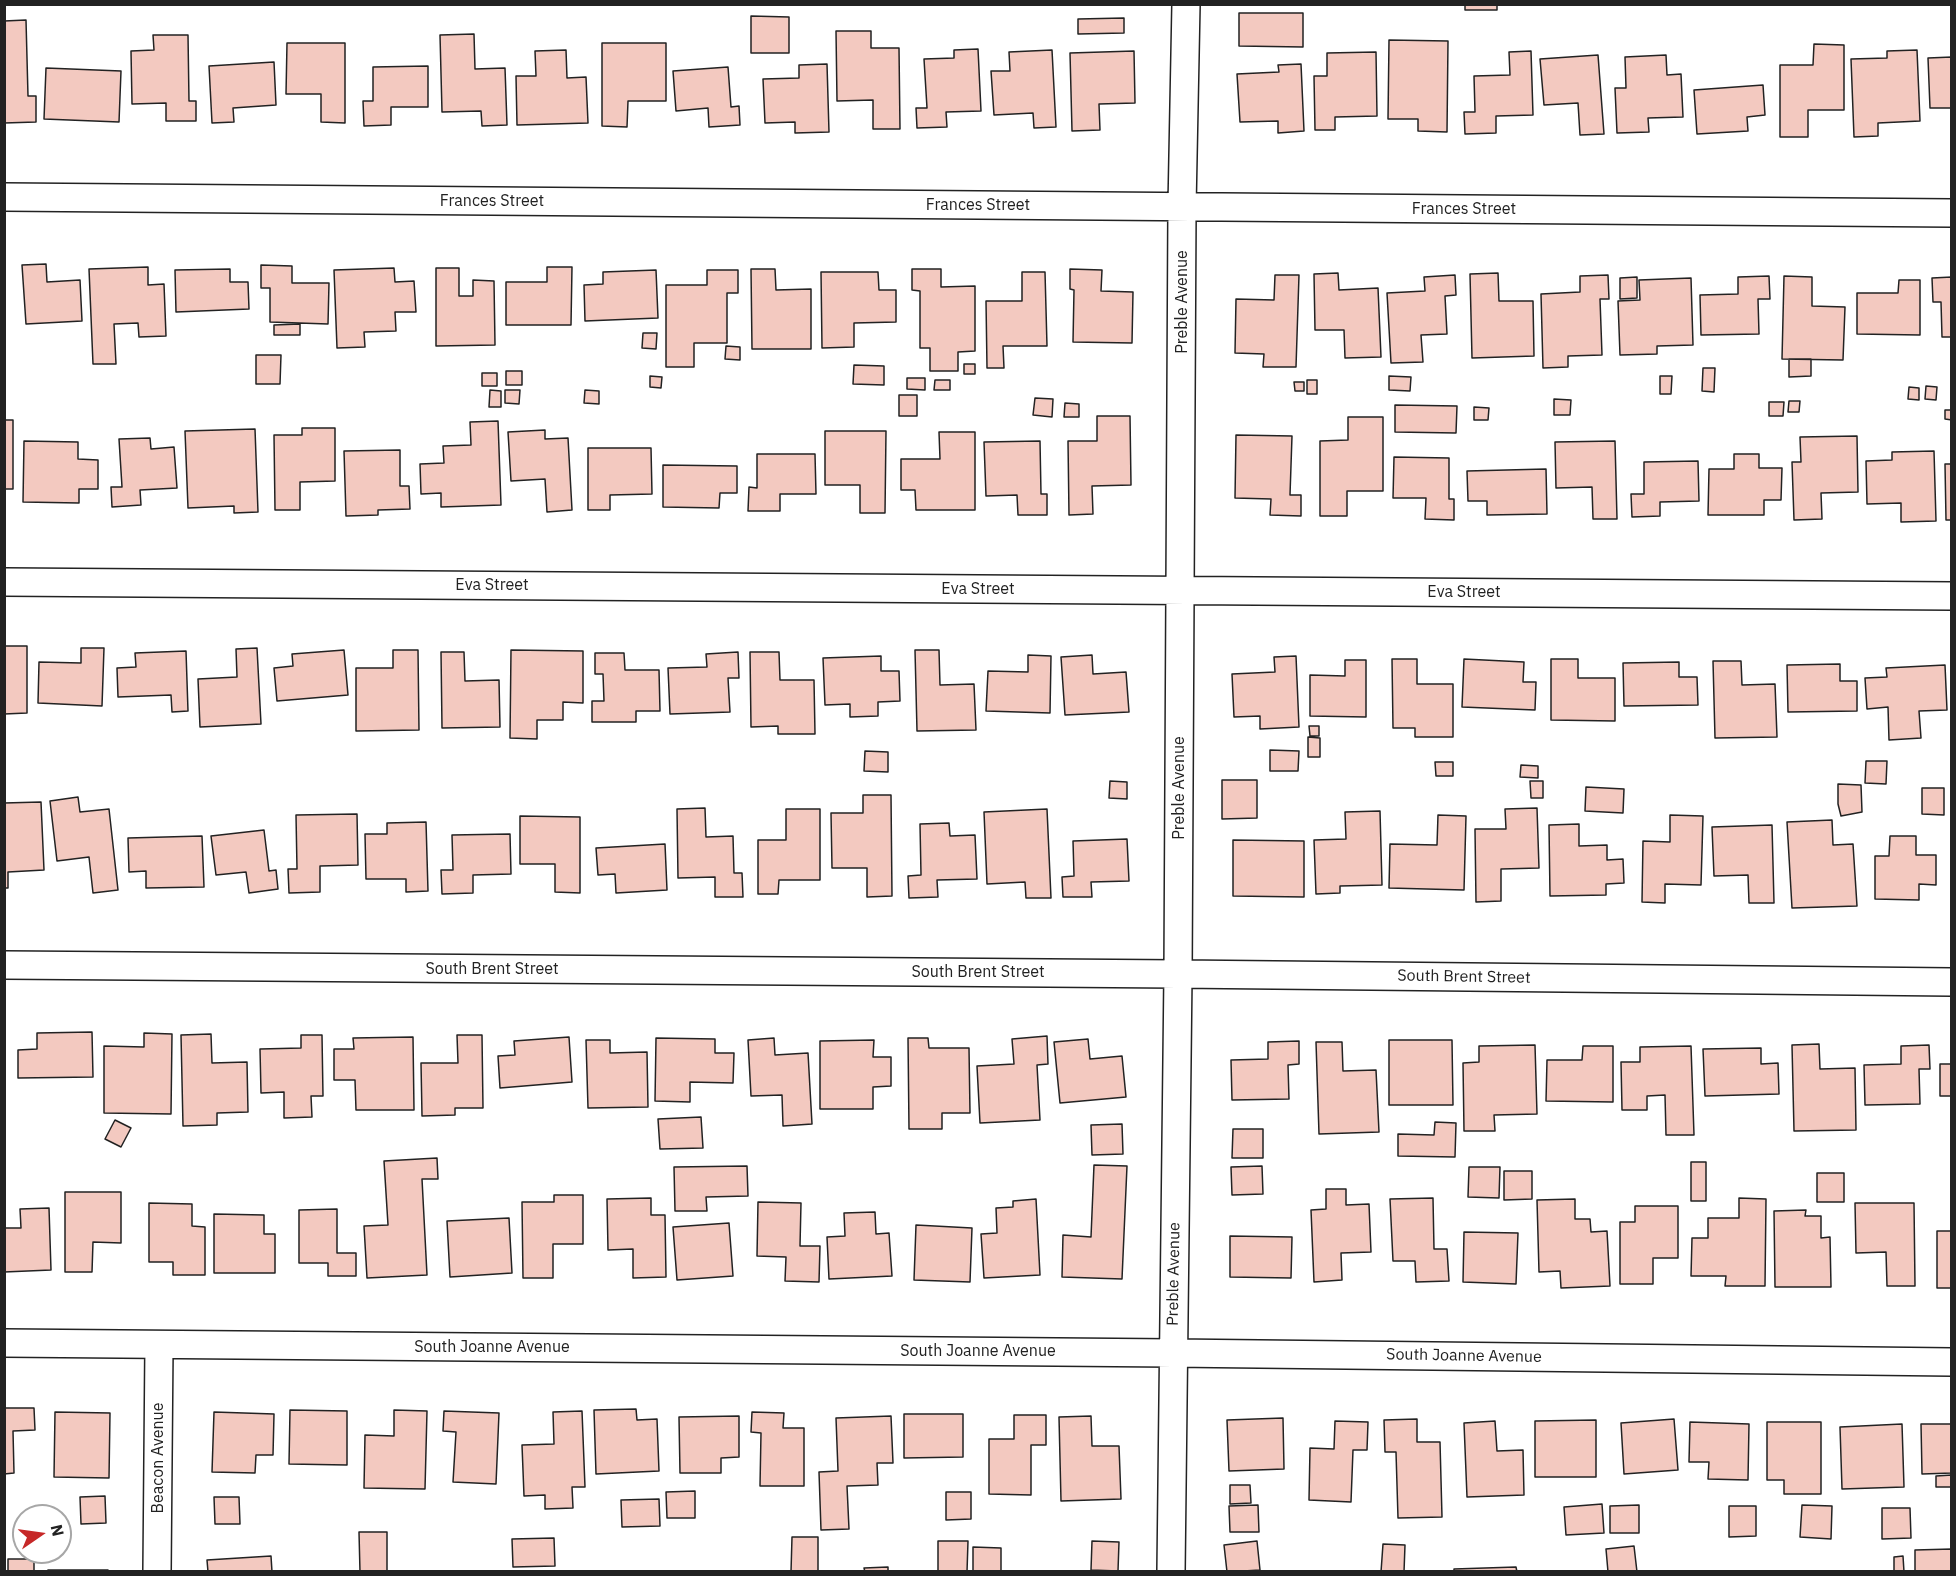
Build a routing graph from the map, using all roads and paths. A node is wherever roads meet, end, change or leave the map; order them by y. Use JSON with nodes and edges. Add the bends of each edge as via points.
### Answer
{"nodes":[{"id":1,"x":1186,"y":4,"type":"edge"},
{"id":2,"x":4,"y":197,"type":"edge"},
{"id":3,"x":1182,"y":207,"type":"junction"},
{"id":4,"x":1952,"y":213,"type":"edge"},
{"id":5,"x":4,"y":582,"type":"edge"},
{"id":6,"x":1181,"y":590,"type":"junction"},
{"id":7,"x":1952,"y":596,"type":"edge"},
{"id":8,"x":4,"y":965,"type":"edge"},
{"id":9,"x":1178,"y":974,"type":"junction"},
{"id":10,"x":1952,"y":982,"type":"edge"},
{"id":11,"x":4,"y":1343,"type":"edge"},
{"id":12,"x":159,"y":1345,"type":"junction"},
{"id":13,"x":1173,"y":1353,"type":"junction"},
{"id":14,"x":1952,"y":1362,"type":"edge"},
{"id":15,"x":157,"y":1572,"type":"edge"},
{"id":16,"x":1171,"y":1572,"type":"edge"}],
"edges":[{"from":1,"to":3,"type":"street","name":"Preble Avenue"},
{"from":2,"to":3,"type":"street","name":"Frances Street"},
{"from":3,"to":4,"type":"street","name":"Frances Street"},
{"from":3,"to":6,"type":"street","name":"Preble Avenue"},
{"from":5,"to":6,"type":"street","name":"Eva Street"},
{"from":6,"to":7,"type":"street","name":"Eva Street"},
{"from":6,"to":9,"type":"street","name":"Preble Avenue"},
{"from":8,"to":9,"type":"street","name":"South Brent Street"},
{"from":9,"to":10,"type":"street","name":"South Brent Street"},
{"from":9,"to":13,"type":"street","name":"Preble Avenue"},
{"from":11,"to":12,"type":"street","name":"South Joanne Avenue"},
{"from":12,"to":13,"type":"street","name":"South Joanne Avenue"},
{"from":12,"to":15,"type":"street","name":"Beacon Avenue"},
{"from":13,"to":14,"type":"street","name":"South Joanne Avenue"},
{"from":13,"to":16,"type":"street","name":"Preble Avenue"}]}
